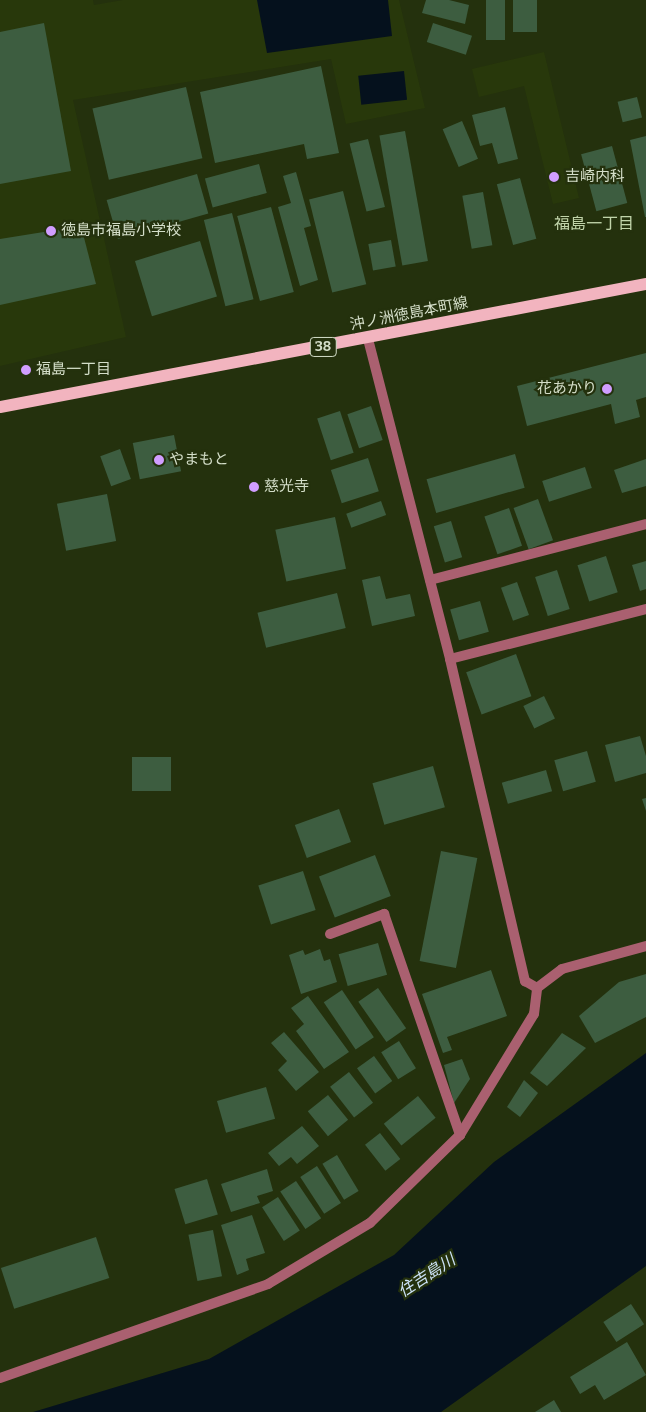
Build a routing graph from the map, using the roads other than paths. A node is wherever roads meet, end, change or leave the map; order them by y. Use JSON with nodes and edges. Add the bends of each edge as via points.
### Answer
{"nodes":[{"id":1,"x":646,"y":284,"type":"edge"},
{"id":2,"x":368,"y":339,"type":"junction"},
{"id":3,"x":0,"y":406,"type":"edge"},
{"id":4,"x":646,"y":524,"type":"edge"},
{"id":5,"x":430,"y":580,"type":"junction"},
{"id":6,"x":646,"y":609,"type":"edge"},
{"id":7,"x":450,"y":659,"type":"junction"},
{"id":8,"x":330,"y":934,"type":"dead end"},
{"id":9,"x":646,"y":946,"type":"edge"},
{"id":10,"x":537,"y":988,"type":"junction"},
{"id":11,"x":460,"y":1135,"type":"junction"},
{"id":12,"x":0,"y":1378,"type":"edge"}],
"edges":[{"from":1,"to":2,"type":"main road","name":"沖ノ洲徳島本町線","number":"38"},
{"from":2,"to":3,"type":"main road","name":"沖ノ洲徳島本町線","number":"38"},
{"from":2,"to":5,"type":"street"},
{"from":4,"to":5,"type":"street"},
{"from":5,"to":7,"type":"street"},
{"from":6,"to":7,"type":"street"},
{"from":7,"to":10,"type":"street","via":[[525,981]]},
{"from":8,"to":11,"type":"street","via":[[384,914]]},
{"from":9,"to":10,"type":"street","via":[[562,969]]},
{"from":10,"to":11,"type":"street","via":[[534,1014]]},
{"from":11,"to":12,"type":"street","via":[[370,1222],[268,1284]]}]}
